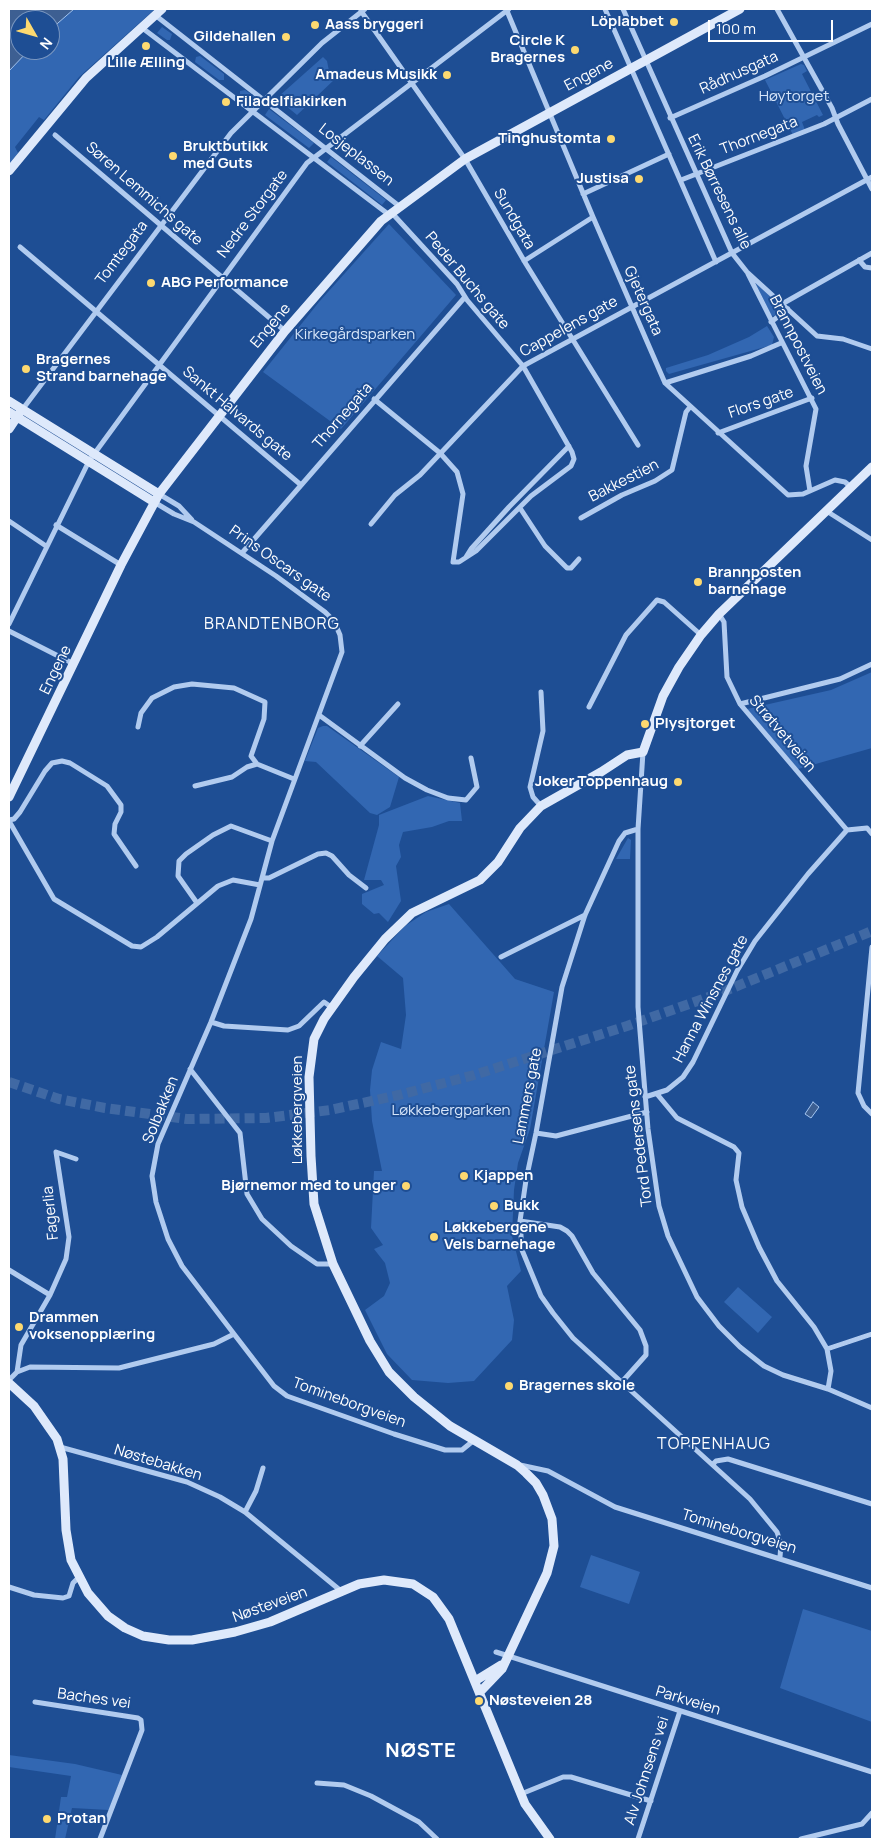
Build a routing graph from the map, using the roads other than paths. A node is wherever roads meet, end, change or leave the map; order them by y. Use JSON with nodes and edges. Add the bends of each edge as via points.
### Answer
{"nodes":[{"id":1,"x":606,"y":9,"type":"edge"},
{"id":2,"x":624,"y":9,"type":"edge"},
{"id":3,"x":740,"y":9,"type":"edge"},
{"id":4,"x":777,"y":9,"type":"edge"},
{"id":5,"x":363,"y":10,"type":"edge"},
{"id":6,"x":508,"y":10,"type":"edge"},
{"id":7,"x":158,"y":12,"type":"edge"},
{"id":8,"x":872,"y":24,"type":"edge"},
{"id":9,"x":140,"y":27,"type":"junction"},
{"id":10,"x":805,"y":58,"type":"junction"},
{"id":11,"x":646,"y":60,"type":"junction"},
{"id":12,"x":632,"y":68,"type":"junction"},
{"id":13,"x":412,"y":83,"type":"junction"},
{"id":14,"x":264,"y":99,"type":"junction"},
{"id":15,"x":872,"y":99,"type":"edge"},
{"id":16,"x":252,"y":110,"type":"junction"},
{"id":17,"x":550,"y":112,"type":"junction"},
{"id":18,"x":670,"y":118,"type":"junction"},
{"id":19,"x":836,"y":118,"type":"junction"},
{"id":20,"x":55,"y":135,"type":"dead end"},
{"id":21,"x":326,"y":147,"type":"junction"},
{"id":22,"x":669,"y":154,"type":"junction"},
{"id":23,"x":315,"y":157,"type":"junction"},
{"id":24,"x":465,"y":159,"type":"junction"},
{"id":25,"x":9,"y":171,"type":"edge"},
{"id":26,"x":696,"y":174,"type":"junction"},
{"id":27,"x":870,"y":179,"type":"edge"},
{"id":28,"x":681,"y":180,"type":"junction"},
{"id":29,"x":872,"y":189,"type":"edge"},
{"id":30,"x":583,"y":194,"type":"junction"},
{"id":31,"x":399,"y":206,"type":"junction"},
{"id":32,"x":389,"y":213,"type":"junction"},
{"id":33,"x":592,"y":217,"type":"junction"},
{"id":34,"x":160,"y":225,"type":"junction"},
{"id":35,"x":20,"y":247,"type":"dead end"},
{"id":36,"x":732,"y":253,"type":"junction"},
{"id":37,"x":872,"y":253,"type":"edge"},
{"id":38,"x":859,"y":260,"type":"junction"},
{"id":39,"x":524,"y":261,"type":"junction"},
{"id":40,"x":716,"y":262,"type":"junction"},
{"id":41,"x":872,"y":268,"type":"edge"},
{"id":42,"x":747,"y":272,"type":"junction"},
{"id":43,"x":222,"y":277,"type":"junction"},
{"id":44,"x":465,"y":297,"type":"junction"},
{"id":45,"x":782,"y":304,"type":"junction"},
{"id":46,"x":632,"y":307,"type":"junction"},
{"id":47,"x":788,"y":309,"type":"junction"},
{"id":48,"x":96,"y":311,"type":"junction"},
{"id":49,"x":771,"y":322,"type":"junction"},
{"id":50,"x":285,"y":330,"type":"junction"},
{"id":51,"x":573,"y":340,"type":"junction"},
{"id":52,"x":781,"y":342,"type":"junction"},
{"id":53,"x":872,"y":349,"type":"edge"},
{"id":54,"x":159,"y":364,"type":"junction"},
{"id":55,"x":522,"y":366,"type":"junction"},
{"id":56,"x":665,"y":383,"type":"junction"},
{"id":57,"x":812,"y":398,"type":"junction"},
{"id":58,"x":374,"y":399,"type":"junction"},
{"id":59,"x":9,"y":401,"type":"edge"},
{"id":60,"x":690,"y":407,"type":"junction"},
{"id":61,"x":9,"y":412,"type":"edge"},
{"id":62,"x":20,"y":413,"type":"junction"},
{"id":63,"x":218,"y":414,"type":"junction"},
{"id":64,"x":9,"y":429,"type":"edge"},
{"id":65,"x":718,"y":432,"type":"junction"},
{"id":66,"x":638,"y":445,"type":"dead end"},
{"id":67,"x":569,"y":446,"type":"junction"},
{"id":68,"x":440,"y":454,"type":"junction"},
{"id":69,"x":91,"y":457,"type":"junction"},
{"id":70,"x":872,"y":467,"type":"edge"},
{"id":71,"x":301,"y":485,"type":"junction"},
{"id":72,"x":852,"y":488,"type":"junction"},
{"id":73,"x":810,"y":491,"type":"junction"},
{"id":74,"x":159,"y":494,"type":"junction"},
{"id":75,"x":154,"y":502,"type":"junction"},
{"id":76,"x":520,"y":508,"type":"junction"},
{"id":77,"x":828,"y":512,"type":"junction"},
{"id":78,"x":581,"y":518,"type":"dead end"},
{"id":79,"x":9,"y":521,"type":"edge"},
{"id":80,"x":194,"y":522,"type":"junction"},
{"id":81,"x":371,"y":524,"type":"dead end"},
{"id":82,"x":56,"y":525,"type":"junction"},
{"id":83,"x":872,"y":540,"type":"edge"},
{"id":84,"x":46,"y":546,"type":"junction"},
{"id":85,"x":242,"y":553,"type":"junction"},
{"id":86,"x":466,"y":559,"type":"junction"},
{"id":87,"x":578,"y":559,"type":"dead end"},
{"id":88,"x":120,"y":565,"type":"junction"},
{"id":89,"x":719,"y":614,"type":"junction"},
{"id":90,"x":9,"y":624,"type":"edge"},
{"id":91,"x":9,"y":631,"type":"edge"},
{"id":92,"x":701,"y":635,"type":"junction"},
{"id":93,"x":74,"y":664,"type":"junction"},
{"id":94,"x":872,"y":664,"type":"edge"},
{"id":95,"x":541,"y":692,"type":"dead end"},
{"id":96,"x":398,"y":704,"type":"dead end"},
{"id":97,"x":740,"y":704,"type":"junction"},
{"id":98,"x":589,"y":707,"type":"dead end"},
{"id":99,"x":319,"y":715,"type":"junction"},
{"id":100,"x":138,"y":727,"type":"dead end"},
{"id":101,"x":360,"y":746,"type":"junction"},
{"id":102,"x":643,"y":752,"type":"junction"},
{"id":103,"x":471,"y":758,"type":"dead end"},
{"id":104,"x":257,"y":764,"type":"junction"},
{"id":105,"x":294,"y":779,"type":"junction"},
{"id":106,"x":194,"y":786,"type":"dead end"},
{"id":107,"x":9,"y":797,"type":"edge"},
{"id":108,"x":540,"y":806,"type":"junction"},
{"id":109,"x":9,"y":820,"type":"edge"},
{"id":110,"x":872,"y":823,"type":"edge"},
{"id":111,"x":867,"y":828,"type":"junction"},
{"id":112,"x":638,"y":829,"type":"junction"},
{"id":113,"x":847,"y":830,"type":"junction"},
{"id":114,"x":872,"y":834,"type":"edge"},
{"id":115,"x":272,"y":841,"type":"junction"},
{"id":116,"x":136,"y":866,"type":"dead end"},
{"id":117,"x":262,"y":878,"type":"junction"},
{"id":118,"x":260,"y":885,"type":"junction"},
{"id":119,"x":366,"y":888,"type":"dead end"},
{"id":120,"x":197,"y":903,"type":"junction"},
{"id":121,"x":585,"y":915,"type":"junction"},
{"id":122,"x":872,"y":947,"type":"edge"},
{"id":123,"x":501,"y":957,"type":"dead end"},
{"id":124,"x":872,"y":962,"type":"edge"},
{"id":125,"x":331,"y":1007,"type":"junction"},
{"id":126,"x":210,"y":1022,"type":"junction"},
{"id":127,"x":190,"y":1069,"type":"junction"},
{"id":128,"x":657,"y":1094,"type":"junction"},
{"id":129,"x":646,"y":1097,"type":"junction"},
{"id":130,"x":647,"y":1112,"type":"junction"},
{"id":131,"x":872,"y":1114,"type":"edge"},
{"id":132,"x":536,"y":1133,"type":"junction"},
{"id":133,"x":76,"y":1159,"type":"dead end"},
{"id":134,"x":520,"y":1221,"type":"junction"},
{"id":135,"x":333,"y":1264,"type":"junction"},
{"id":136,"x":9,"y":1270,"type":"edge"},
{"id":137,"x":50,"y":1296,"type":"junction"},
{"id":138,"x":234,"y":1334,"type":"junction"},
{"id":139,"x":872,"y":1334,"type":"edge"},
{"id":140,"x":827,"y":1349,"type":"junction"},
{"id":141,"x":17,"y":1372,"type":"junction"},
{"id":142,"x":9,"y":1381,"type":"edge"},
{"id":143,"x":622,"y":1383,"type":"junction"},
{"id":144,"x":828,"y":1389,"type":"junction"},
{"id":145,"x":872,"y":1408,"type":"edge"},
{"id":146,"x":473,"y":1441,"type":"junction"},
{"id":147,"x":60,"y":1447,"type":"junction"},
{"id":148,"x":713,"y":1464,"type":"junction"},
{"id":149,"x":517,"y":1465,"type":"junction"},
{"id":150,"x":263,"y":1468,"type":"dead end"},
{"id":151,"x":872,"y":1504,"type":"edge"},
{"id":152,"x":245,"y":1512,"type":"junction"},
{"id":153,"x":780,"y":1557,"type":"junction"},
{"id":154,"x":78,"y":1578,"type":"junction"},
{"id":155,"x":9,"y":1587,"type":"edge"},
{"id":156,"x":872,"y":1588,"type":"edge"},
{"id":157,"x":341,"y":1591,"type":"junction"},
{"id":158,"x":496,"y":1652,"type":"dead end"},
{"id":159,"x":508,"y":1655,"type":"junction"},
{"id":160,"x":503,"y":1664,"type":"junction"},
{"id":161,"x":475,"y":1681,"type":"junction"},
{"id":162,"x":480,"y":1692,"type":"junction"},
{"id":163,"x":34,"y":1702,"type":"dead end"},
{"id":164,"x":680,"y":1711,"type":"junction"},
{"id":165,"x":872,"y":1772,"type":"edge"},
{"id":166,"x":317,"y":1783,"type":"dead end"},
{"id":167,"x":521,"y":1794,"type":"junction"},
{"id":168,"x":651,"y":1801,"type":"junction"},
{"id":169,"x":872,"y":1813,"type":"edge"},
{"id":170,"x":100,"y":1839,"type":"edge"},
{"id":171,"x":437,"y":1839,"type":"edge"},
{"id":172,"x":550,"y":1839,"type":"edge"},
{"id":173,"x":638,"y":1839,"type":"edge"},
{"id":174,"x":801,"y":1839,"type":"edge"}],
"edges":[{"from":1,"to":12,"type":"street","name":"Erik Børresens alle"},
{"from":2,"to":11,"type":"street","name":"Erik Børresens alle"},
{"from":3,"to":11,"type":"main road","name":"Engene"},
{"from":4,"to":10,"type":"street"},
{"from":5,"to":13,"type":"street","name":"Sundgata"},
{"from":5,"to":14,"type":"street","name":"Tomtegata","via":[[322,43]]},
{"from":6,"to":13,"type":"street","name":"Nedre Storgate"},
{"from":6,"to":17,"type":"street","name":"Gjetergata"},
{"from":7,"to":9,"type":"main road"},
{"from":7,"to":14,"type":"street","name":"Losjeplassen"},
{"from":8,"to":10,"type":"street","name":"Rådhusgata"},
{"from":9,"to":16,"type":"street","name":"Losjeplassen"},
{"from":9,"to":25,"type":"main road","via":[[65,101]]},
{"from":10,"to":18,"type":"street","name":"Rådhusgata"},
{"from":10,"to":19,"type":"street"},
{"from":11,"to":12,"type":"main road","name":"Engene"},
{"from":11,"to":18,"type":"street","name":"Erik Børresens alle"},
{"from":12,"to":17,"type":"main road","name":"Engene"},
{"from":12,"to":22,"type":"street","name":"Erik Børresens alle"},
{"from":13,"to":21,"type":"street","name":"Nedre Storgate"},
{"from":13,"to":24,"type":"street","name":"Sundgata"},
{"from":14,"to":16,"type":"street","name":"Tomtegata"},
{"from":14,"to":21,"type":"street","name":"Losjeplassen"},
{"from":15,"to":19,"type":"street","name":"Thornegata"},
{"from":16,"to":23,"type":"street","name":"Losjeplassen"},
{"from":16,"to":34,"type":"street","name":"Tomtegata","via":[[231,132]]},
{"from":17,"to":24,"type":"main road","name":"Engene"},
{"from":17,"to":30,"type":"street","name":"Gjetergata"},
{"from":18,"to":26,"type":"street","name":"Erik Børresens alle"},
{"from":19,"to":26,"type":"street","name":"Thornegata"},
{"from":19,"to":27,"type":"street"},
{"from":20,"to":34,"type":"street","name":"Søren Lemmichs gate"},
{"from":21,"to":23,"type":"street","name":"Nedre Storgate"},
{"from":21,"to":31,"type":"street","name":"Losjeplassen"},
{"from":22,"to":28,"type":"street","name":"Erik Børresens alle"},
{"from":22,"to":30,"type":"street"},
{"from":23,"to":32,"type":"street","name":"Losjeplassen"},
{"from":23,"to":43,"type":"street","name":"Nedre Storgate","via":[[307,163]]},
{"from":24,"to":31,"type":"main road","name":"Engene"},
{"from":24,"to":39,"type":"street","name":"Sundgata"},
{"from":26,"to":28,"type":"street","name":"Thornegata"},
{"from":26,"to":36,"type":"street","name":"Erik Børresens alle"},
{"from":27,"to":29,"type":"street"},
{"from":27,"to":36,"type":"street","name":"Cappelens gate"},
{"from":28,"to":40,"type":"street","name":"Erik Børresens alle"},
{"from":30,"to":33,"type":"street","name":"Gjetergata"},
{"from":31,"to":32,"type":"main road","name":"Engene"},
{"from":32,"to":44,"type":"street","name":"Peder Buchs gate","via":[[457,284]]},
{"from":32,"to":50,"type":"main road","name":"Engene"},
{"from":33,"to":39,"type":"street"},
{"from":33,"to":46,"type":"street","name":"Gjetergata"},
{"from":34,"to":43,"type":"street","name":"Søren Lemmichs gate"},
{"from":34,"to":48,"type":"street","name":"Tomtegata"},
{"from":35,"to":48,"type":"street","name":"Sankt Halvards gate"},
{"from":36,"to":40,"type":"street","name":"Cappelens gate"},
{"from":36,"to":42,"type":"street","name":"Erik Børresens alle"},
{"from":37,"to":38,"type":"street"},
{"from":38,"to":41,"type":"street","via":[[865,267]]},
{"from":38,"to":45,"type":"street"},
{"from":39,"to":51,"type":"street","name":"Sundgata"},
{"from":40,"to":46,"type":"street","name":"Cappelens gate"},
{"from":42,"to":45,"type":"street","name":"Erik Børresens alle"},
{"from":42,"to":49,"type":"street","name":"Brannpostveien"},
{"from":43,"to":50,"type":"street","name":"Søren Lemmichs gate"},
{"from":43,"to":54,"type":"street","name":"Nedre Storgate"},
{"from":44,"to":55,"type":"street","name":"Peder Buchs gate"},
{"from":44,"to":58,"type":"street","name":"Thornegata"},
{"from":45,"to":47,"type":"street","name":"Erik Børresens alle"},
{"from":46,"to":51,"type":"street","name":"Cappelens gate"},
{"from":46,"to":56,"type":"street","name":"Gjetergata"},
{"from":47,"to":49,"type":"street"},
{"from":47,"to":53,"type":"street","name":"Erik Børresens alle","via":[[817,336],[843,339]]},
{"from":48,"to":54,"type":"street","name":"Sankt Halvards gate"},
{"from":48,"to":62,"type":"street","name":"Tomtegata"},
{"from":49,"to":52,"type":"street","name":"Brannpostveien"},
{"from":50,"to":63,"type":"main road","name":"Engene"},
{"from":51,"to":55,"type":"street","name":"Cappelens gate"},
{"from":51,"to":66,"type":"street","name":"Sundgata"},
{"from":52,"to":56,"type":"street","via":[[751,356]]},
{"from":52,"to":57,"type":"street","name":"Brannpostveien"},
{"from":54,"to":63,"type":"street","name":"Sankt Halvards gate"},
{"from":54,"to":69,"type":"street","name":"Nedre Storgate"},
{"from":55,"to":67,"type":"street","name":"Peder Buchs gate"},
{"from":55,"to":68,"type":"street","name":"Cappelens gate"},
{"from":56,"to":60,"type":"street","name":"Gjetergata"},
{"from":57,"to":65,"type":"street","name":"Flors gate"},
{"from":57,"to":73,"type":"street","name":"Brannpostveien","via":[[816,418],[806,466]]},
{"from":58,"to":68,"type":"street"},
{"from":58,"to":71,"type":"street","name":"Thornegata"},
{"from":59,"to":62,"type":"main road","name":"Prins Oscars gate"},
{"from":60,"to":65,"type":"street","name":"Gjetergata"},
{"from":60,"to":78,"type":"street","name":"Bakkestien","via":[[672,470]]},
{"from":61,"to":62,"type":"main road","name":"Prins Oscars gate"},
{"from":62,"to":64,"type":"main road","name":"Tomtegata"},
{"from":62,"to":69,"type":"main road","name":"Prins Oscars gate"},
{"from":63,"to":71,"type":"street","name":"Sankt Halvards gate"},
{"from":63,"to":74,"type":"main road","name":"Engene"},
{"from":65,"to":73,"type":"street","name":"Gjetergata","via":[[788,495]]},
{"from":67,"to":76,"type":"street","via":[[574,459],[571,466],[530,496]]},
{"from":67,"to":86,"type":"street","via":[[509,507],[471,549]]},
{"from":68,"to":81,"type":"street","name":"Cappelens gate","via":[[395,495]]},
{"from":68,"to":86,"type":"street","via":[[457,472],[464,494],[453,562]]},
{"from":69,"to":74,"type":"main road","name":"Prins Oscars gate"},
{"from":69,"to":75,"type":"main road","name":"Prins Oscars gate"},
{"from":69,"to":82,"type":"street","name":"Nedre Storgate"},
{"from":70,"to":72,"type":"main road"},
{"from":71,"to":85,"type":"street","name":"Thornegata"},
{"from":72,"to":73,"type":"street","name":"Gjetergata","via":[[835,480]]},
{"from":72,"to":77,"type":"main road"},
{"from":74,"to":75,"type":"main road","name":"Engene"},
{"from":74,"to":80,"type":"street","name":"Prins Oscars gate","via":[[179,506]]},
{"from":75,"to":80,"type":"street","name":"Prins Oscars gate"},
{"from":75,"to":88,"type":"main road","name":"Engene"},
{"from":76,"to":86,"type":"street"},
{"from":76,"to":87,"type":"street","via":[[545,546],[568,568]]},
{"from":77,"to":83,"type":"street"},
{"from":77,"to":89,"type":"main road"},
{"from":79,"to":84,"type":"street"},
{"from":80,"to":85,"type":"street","name":"Prins Oscars gate"},
{"from":82,"to":84,"type":"street","name":"Nedre Storgate"},
{"from":82,"to":88,"type":"street"},
{"from":84,"to":90,"type":"street","name":"Nedre Storgate"},
{"from":85,"to":99,"type":"street","name":"Prins Oscars gate","via":[[334,621],[342,652]]},
{"from":88,"to":93,"type":"main road","name":"Engene"},
{"from":89,"to":92,"type":"main road"},
{"from":89,"to":97,"type":"street","name":"Strøtvetveien","via":[[724,622],[727,677]]},
{"from":91,"to":93,"type":"street"},
{"from":92,"to":98,"type":"street","via":[[664,602],[657,600],[626,635]]},
{"from":92,"to":102,"type":"main road","via":[[663,696]]},
{"from":93,"to":107,"type":"main road","name":"Engene"},
{"from":94,"to":97,"type":"street","via":[[840,679]]},
{"from":95,"to":108,"type":"street","via":[[543,731],[530,787]]},
{"from":96,"to":101,"type":"street"},
{"from":97,"to":113,"type":"street","name":"Strøtvetveien"},
{"from":99,"to":101,"type":"street"},
{"from":99,"to":105,"type":"street","name":"Prins Oscars gate"},
{"from":100,"to":104,"type":"street","via":[[141,713],[152,698],[174,687],[192,684],[234,688],[265,702],[264,719],[251,756]]},
{"from":101,"to":103,"type":"street","via":[[427,790],[466,800],[477,787]]},
{"from":102,"to":108,"type":"main road","name":"Løkkebergveien","via":[[627,755]]},
{"from":102,"to":112,"type":"street","name":"Tord Pedersens gate"},
{"from":104,"to":105,"type":"street"},
{"from":104,"to":106,"type":"street","via":[[232,777]]},
{"from":105,"to":115,"type":"street","name":"Prins Oscars gate"},
{"from":108,"to":125,"type":"main road","name":"Løkkebergveien","via":[[520,828],[498,862],[480,880],[412,913],[385,939]]},
{"from":109,"to":116,"type":"street","via":[[20,812],[52,763],[70,763],[107,786],[121,805],[122,812],[114,834]]},
{"from":109,"to":120,"type":"street","via":[[54,899],[132,946],[141,947],[157,937]]},
{"from":110,"to":111,"type":"street"},
{"from":111,"to":113,"type":"street"},
{"from":111,"to":114,"type":"street"},
{"from":112,"to":121,"type":"street","name":"Lammers gate","via":[[625,833],[620,841]]},
{"from":112,"to":129,"type":"street","name":"Tord Pedersens gate","via":[[638,1006]]},
{"from":113,"to":128,"type":"street","name":"Hanna Winsnes gate","via":[[755,941],[683,1077]]},
{"from":115,"to":117,"type":"street","name":"Prins Oscars gate"},
{"from":115,"to":120,"type":"street","via":[[231,826],[186,854],[179,861],[178,876]]},
{"from":117,"to":118,"type":"street","name":"Solbakken"},
{"from":117,"to":119,"type":"street","via":[[269,878],[326,853]]},
{"from":118,"to":120,"type":"street","via":[[233,880],[218,886]]},
{"from":118,"to":126,"type":"street","name":"Solbakken","via":[[251,919]]},
{"from":121,"to":123,"type":"street"},
{"from":121,"to":132,"type":"street","name":"Lammers gate","via":[[562,987]]},
{"from":122,"to":124,"type":"street"},
{"from":124,"to":131,"type":"street","via":[[858,1093]]},
{"from":125,"to":126,"type":"street","via":[[324,1002],[298,1026],[288,1030],[224,1026]]},
{"from":125,"to":135,"type":"main road","name":"Løkkebergveien","via":[[314,1039],[309,1077],[314,1204]]},
{"from":126,"to":127,"type":"street","name":"Solbakken"},
{"from":127,"to":135,"type":"street","via":[[240,1133],[247,1194],[262,1219],[317,1264]]},
{"from":127,"to":138,"type":"street","name":"Solbakken","via":[[158,1144],[152,1176],[156,1202],[176,1255]]},
{"from":128,"to":129,"type":"street","name":"Hanna Winsnes gate"},
{"from":128,"to":140,"type":"street","via":[[677,1118],[734,1147],[739,1153],[737,1193],[759,1247],[777,1282],[814,1327]]},
{"from":129,"to":130,"type":"street","name":"Tord Pedersens gate"},
{"from":130,"to":132,"type":"street","via":[[556,1136]]},
{"from":130,"to":144,"type":"street","name":"Tord Pedersens gate","via":[[659,1206],[668,1236],[698,1297],[740,1348],[764,1366]]},
{"from":132,"to":134,"type":"street","name":"Lammers gate"},
{"from":133,"to":137,"type":"street","name":"Fagerlia","via":[[56,1152],[69,1237],[66,1258]]},
{"from":134,"to":143,"type":"street","name":"Lammers gate","via":[[522,1250],[541,1296],[574,1338]]},
{"from":134,"to":143,"type":"street","via":[[567,1231],[593,1273],[640,1330],[646,1355]]},
{"from":135,"to":146,"type":"main road","name":"Løkkebergveien","via":[[370,1341],[390,1372],[426,1407]]},
{"from":136,"to":137,"type":"street"},
{"from":137,"to":141,"type":"street","name":"Fagerlia","via":[[21,1345]]},
{"from":138,"to":141,"type":"street","via":[[214,1344],[119,1368],[30,1367]]},
{"from":138,"to":146,"type":"street","name":"Tomineborgveien","via":[[274,1386],[287,1396],[445,1450],[462,1450]]},
{"from":139,"to":140,"type":"street"},
{"from":140,"to":144,"type":"street","via":[[832,1371]]},
{"from":141,"to":142,"type":"street"},
{"from":142,"to":147,"type":"main road","name":"Nøsteveien","via":[[34,1406]]},
{"from":143,"to":148,"type":"street","name":"Lammers gate"},
{"from":144,"to":145,"type":"street","name":"Tord Pedersens gate"},
{"from":146,"to":149,"type":"main road","name":"Løkkebergveien"},
{"from":147,"to":152,"type":"street","name":"Nøstebakken","via":[[187,1482]]},
{"from":147,"to":154,"type":"main road","name":"Nøsteveien","via":[[68,1547]]},
{"from":148,"to":151,"type":"street","via":[[728,1460]]},
{"from":148,"to":153,"type":"street","name":"Lammers gate","via":[[771,1522],[781,1544]]},
{"from":149,"to":153,"type":"street","name":"Tomineborgveien","via":[[548,1471],[615,1507]]},
{"from":149,"to":159,"type":"main road","name":"Løkkebergveien","via":[[543,1494],[552,1519],[554,1537],[547,1573]]},
{"from":150,"to":152,"type":"street"},
{"from":152,"to":157,"type":"street","name":"Nøstebakken"},
{"from":153,"to":156,"type":"street","name":"Tomineborgveien"},
{"from":154,"to":155,"type":"street","via":[[73,1583],[70,1596],[63,1598],[34,1595]]},
{"from":154,"to":157,"type":"main road","name":"Nøsteveien","via":[[92,1599],[119,1624],[143,1636],[169,1640],[219,1636],[252,1628]]},
{"from":157,"to":161,"type":"main road","name":"Nøsteveien","via":[[384,1580],[409,1582],[422,1588],[438,1601],[449,1618]]},
{"from":158,"to":159,"type":"street","name":"Parkveien"},
{"from":159,"to":160,"type":"main road","name":"Løkkebergveien"},
{"from":159,"to":164,"type":"street","name":"Parkveien"},
{"from":160,"to":161,"type":"main road","name":"Løkkebergveien"},
{"from":160,"to":162,"type":"main road","name":"Løkkebergveien"},
{"from":161,"to":162,"type":"main road","name":"Nøsteveien"},
{"from":162,"to":167,"type":"main road","name":"Nøsteveien"},
{"from":163,"to":170,"type":"street","name":"Baches vei","via":[[141,1720],[142,1730]]},
{"from":164,"to":165,"type":"street","name":"Parkveien"},
{"from":164,"to":168,"type":"street","name":"Alv Johnsens vei"},
{"from":166,"to":171,"type":"street","via":[[344,1785],[371,1796],[419,1822]]},
{"from":167,"to":168,"type":"street","via":[[571,1776]]},
{"from":167,"to":172,"type":"main road","name":"Nøsteveien"},
{"from":168,"to":173,"type":"street","name":"Alv Johnsens vei"},
{"from":169,"to":174,"type":"street","via":[[862,1824]]}]}
